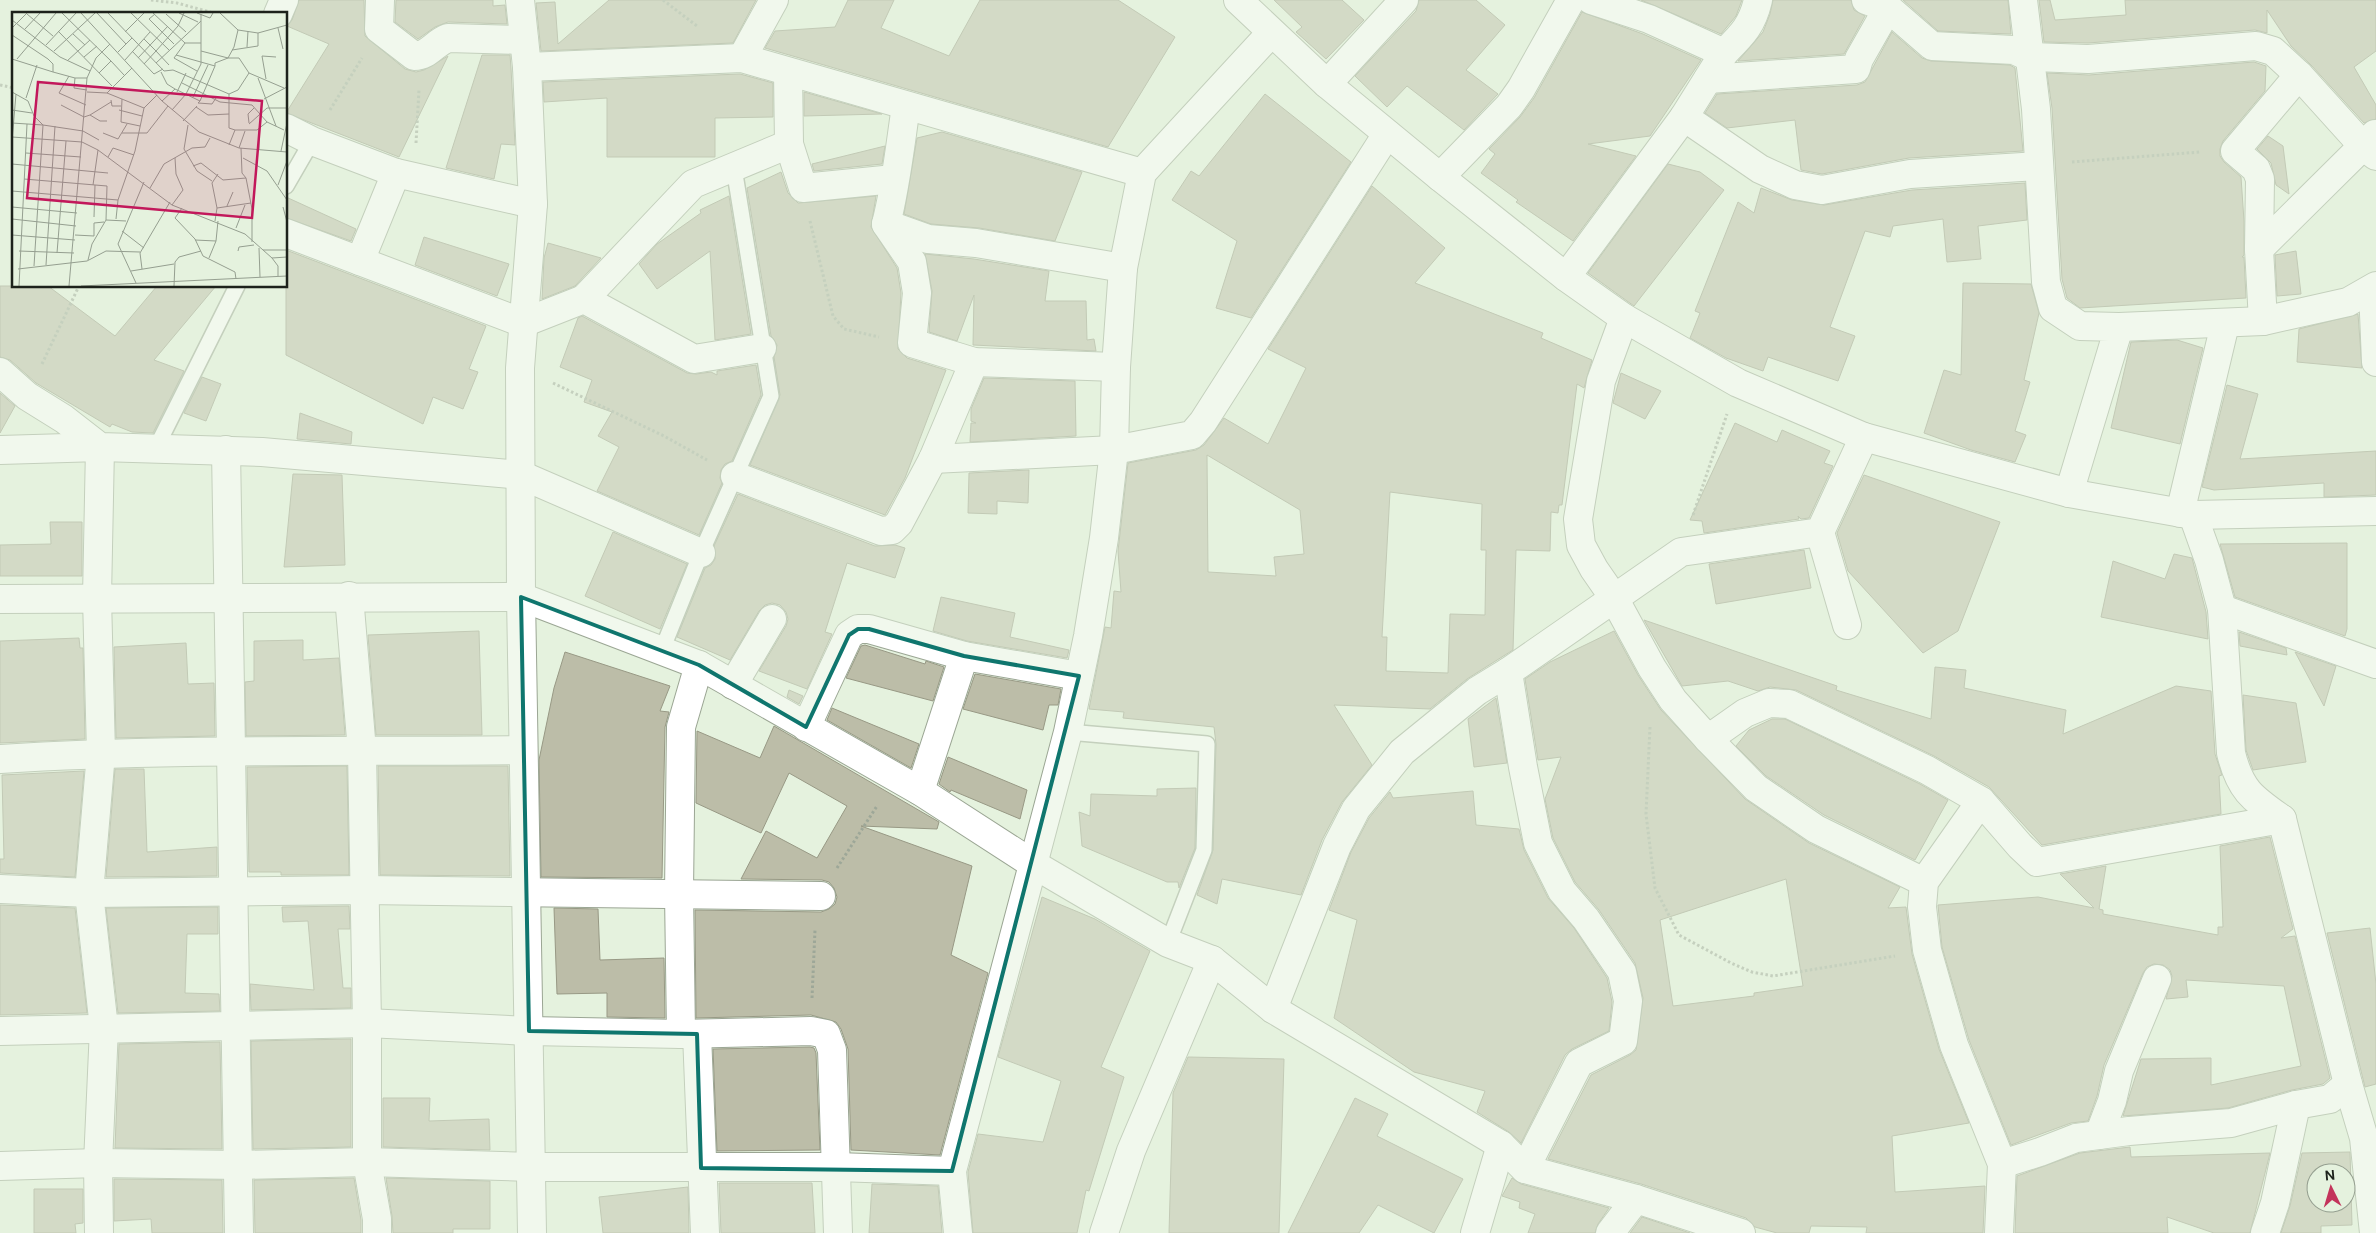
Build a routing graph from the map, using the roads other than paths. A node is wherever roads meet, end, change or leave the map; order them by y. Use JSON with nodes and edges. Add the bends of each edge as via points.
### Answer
{"nodes":[{"id":1,"x":284,"y":0,"type":"edge"},
{"id":2,"x":380,"y":0,"type":"edge"},
{"id":3,"x":520,"y":0,"type":"edge"},
{"id":4,"x":774,"y":0,"type":"edge"},
{"id":5,"x":1238,"y":0,"type":"edge"},
{"id":6,"x":1404,"y":0,"type":"edge"},
{"id":7,"x":1546,"y":0,"type":"edge"},
{"id":8,"x":1561,"y":0,"type":"edge"},
{"id":9,"x":1571,"y":0,"type":"edge"},
{"id":10,"x":1591,"y":0,"type":"edge"},
{"id":11,"x":1758,"y":0,"type":"edge"},
{"id":12,"x":2023,"y":0,"type":"edge"},
{"id":13,"x":1877,"y":4,"type":"edge"},
{"id":14,"x":1653,"y":9,"type":"edge"},
{"id":15,"x":279,"y":12,"type":"edge"},
{"id":16,"x":1271,"y":33,"type":"junction"},
{"id":17,"x":524,"y":40,"type":"junction"},
{"id":18,"x":1724,"y":53,"type":"junction"},
{"id":19,"x":2029,"y":57,"type":"junction"},
{"id":20,"x":742,"y":58,"type":"junction"},
{"id":21,"x":526,"y":67,"type":"junction"},
{"id":22,"x":788,"y":72,"type":"junction"},
{"id":23,"x":2299,"y":75,"type":"junction"},
{"id":24,"x":1708,"y":79,"type":"junction"},
{"id":25,"x":1327,"y":84,"type":"junction"},
{"id":26,"x":906,"y":106,"type":"junction"},
{"id":27,"x":1684,"y":117,"type":"junction"},
{"id":28,"x":288,"y":129,"type":"edge"},
{"id":29,"x":1386,"y":134,"type":"junction"},
{"id":30,"x":312,"y":141,"type":"junction"},
{"id":31,"x":789,"y":144,"type":"junction"},
{"id":32,"x":2372,"y":145,"type":"edge"},
{"id":33,"x":2039,"y":166,"type":"junction"},
{"id":34,"x":734,"y":168,"type":"junction"},
{"id":35,"x":396,"y":173,"type":"junction"},
{"id":36,"x":1142,"y":173,"type":"junction"},
{"id":37,"x":1440,"y":177,"type":"junction"},
{"id":38,"x":894,"y":179,"type":"junction"},
{"id":39,"x":288,"y":183,"type":"edge"},
{"id":40,"x":533,"y":204,"type":"junction"},
{"id":41,"x":886,"y":224,"type":"junction"},
{"id":42,"x":288,"y":234,"type":"edge"},
{"id":43,"x":2259,"y":249,"type":"junction"},
{"id":44,"x":360,"y":261,"type":"junction"},
{"id":45,"x":1123,"y":268,"type":"junction"},
{"id":46,"x":1566,"y":277,"type":"junction"},
{"id":47,"x":236,"y":288,"type":"edge"},
{"id":48,"x":2374,"y":288,"type":"edge"},
{"id":49,"x":584,"y":299,"type":"junction"},
{"id":50,"x":1624,"y":318,"type":"junction"},
{"id":51,"x":2263,"y":320,"type":"junction"},
{"id":52,"x":523,"y":323,"type":"junction"},
{"id":53,"x":2226,"y":324,"type":"junction"},
{"id":54,"x":2120,"y":327,"type":"junction"},
{"id":55,"x":762,"y":348,"type":"junction"},
{"id":56,"x":974,"y":362,"type":"junction"},
{"id":57,"x":2376,"y":362,"type":"edge"},
{"id":58,"x":1116,"y":367,"type":"junction"},
{"id":59,"x":0,"y":372,"type":"edge"},
{"id":60,"x":1864,"y":437,"type":"junction"},
{"id":61,"x":100,"y":447,"type":"junction"},
{"id":62,"x":156,"y":448,"type":"junction"},
{"id":63,"x":0,"y":450,"type":"edge"},
{"id":64,"x":226,"y":450,"type":"junction"},
{"id":65,"x":1114,"y":450,"type":"junction"},
{"id":66,"x":934,"y":459,"type":"junction"},
{"id":67,"x":521,"y":475,"type":"junction"},
{"id":68,"x":735,"y":476,"type":"junction"},
{"id":69,"x":2069,"y":493,"type":"junction"},
{"id":70,"x":2376,"y":511,"type":"edge"},
{"id":71,"x":2186,"y":514,"type":"junction"},
{"id":72,"x":1820,"y":532,"type":"junction"},
{"id":73,"x":701,"y":553,"type":"junction"},
{"id":74,"x":349,"y":596,"type":"junction"},
{"id":75,"x":521,"y":596,"type":"junction"},
{"id":76,"x":0,"y":598,"type":"edge"},
{"id":77,"x":97,"y":598,"type":"junction"},
{"id":78,"x":228,"y":598,"type":"junction"},
{"id":79,"x":1614,"y":598,"type":"junction"},
{"id":80,"x":2222,"y":609,"type":"junction"},
{"id":81,"x":772,"y":619,"type":"dead end"},
{"id":82,"x":1848,"y":625,"type":"dead end"},
{"id":83,"x":662,"y":650,"type":"junction"},
{"id":84,"x":964,"y":656,"type":"junction"},
{"id":85,"x":2376,"y":664,"type":"edge"},
{"id":86,"x":699,"y":665,"type":"junction"},
{"id":87,"x":1508,"y":672,"type":"junction"},
{"id":88,"x":1080,"y":676,"type":"junction"},
{"id":89,"x":733,"y":685,"type":"junction"},
{"id":90,"x":806,"y":727,"type":"junction"},
{"id":91,"x":1068,"y":732,"type":"junction"},
{"id":92,"x":1708,"y":739,"type":"junction"},
{"id":93,"x":524,"y":750,"type":"junction"},
{"id":94,"x":230,"y":751,"type":"junction"},
{"id":95,"x":362,"y":751,"type":"junction"},
{"id":96,"x":100,"y":753,"type":"junction"},
{"id":97,"x":0,"y":759,"type":"edge"},
{"id":98,"x":920,"y":791,"type":"junction"},
{"id":99,"x":1981,"y":801,"type":"junction"},
{"id":100,"x":2282,"y":819,"type":"junction"},
{"id":101,"x":1033,"y":864,"type":"junction"},
{"id":102,"x":1924,"y":882,"type":"junction"},
{"id":103,"x":0,"y":889,"type":"edge"},
{"id":104,"x":365,"y":890,"type":"junction"},
{"id":105,"x":233,"y":892,"type":"junction"},
{"id":106,"x":90,"y":893,"type":"junction"},
{"id":107,"x":526,"y":893,"type":"junction"},
{"id":108,"x":678,"y":893,"type":"junction"},
{"id":109,"x":821,"y":896,"type":"dead end"},
{"id":110,"x":1168,"y":944,"type":"junction"},
{"id":111,"x":1212,"y":960,"type":"junction"},
{"id":112,"x":2157,"y":979,"type":"dead end"},
{"id":113,"x":1273,"y":1009,"type":"junction"},
{"id":114,"x":367,"y":1023,"type":"junction"},
{"id":115,"x":104,"y":1028,"type":"junction"},
{"id":116,"x":236,"y":1028,"type":"junction"},
{"id":117,"x":529,"y":1031,"type":"junction"},
{"id":118,"x":0,"y":1032,"type":"edge"},
{"id":119,"x":689,"y":1034,"type":"junction"},
{"id":120,"x":2348,"y":1084,"type":"junction"},
{"id":121,"x":2296,"y":1105,"type":"junction"},
{"id":122,"x":2099,"y":1135,"type":"junction"},
{"id":123,"x":2370,"y":1137,"type":"edge"},
{"id":124,"x":1501,"y":1146,"type":"junction"},
{"id":125,"x":367,"y":1162,"type":"junction"},
{"id":126,"x":98,"y":1163,"type":"junction"},
{"id":127,"x":2002,"y":1164,"type":"junction"},
{"id":128,"x":239,"y":1165,"type":"junction"},
{"id":129,"x":0,"y":1166,"type":"edge"},
{"id":130,"x":531,"y":1167,"type":"junction"},
{"id":131,"x":837,"y":1167,"type":"junction"},
{"id":132,"x":701,"y":1168,"type":"junction"},
{"id":133,"x":1525,"y":1169,"type":"junction"},
{"id":134,"x":952,"y":1171,"type":"junction"},
{"id":135,"x":1636,"y":1199,"type":"junction"},
{"id":136,"x":98,"y":1233,"type":"edge"},
{"id":137,"x":239,"y":1233,"type":"edge"},
{"id":138,"x":377,"y":1233,"type":"edge"},
{"id":139,"x":532,"y":1233,"type":"edge"},
{"id":140,"x":705,"y":1233,"type":"edge"},
{"id":141,"x":838,"y":1233,"type":"edge"},
{"id":142,"x":958,"y":1233,"type":"edge"},
{"id":143,"x":1104,"y":1233,"type":"edge"},
{"id":144,"x":1475,"y":1233,"type":"edge"},
{"id":145,"x":1610,"y":1233,"type":"edge"},
{"id":146,"x":1741,"y":1233,"type":"edge"},
{"id":147,"x":1998,"y":1233,"type":"edge"},
{"id":148,"x":2265,"y":1233,"type":"edge"},
{"id":149,"x":2374,"y":1233,"type":"edge"}],
"edges":[{"from":1,"to":15,"type":"street"},
{"from":2,"to":17,"type":"street","via":[[379,29],[414,56],[426,54],[439,41],[448,38]]},
{"from":3,"to":17,"type":"street"},
{"from":4,"to":20,"type":"street"},
{"from":5,"to":16,"type":"street"},
{"from":6,"to":25,"type":"street"},
{"from":7,"to":8,"type":"street","via":[[1554,3]]},
{"from":9,"to":37,"type":"street","via":[[1509,106]]},
{"from":10,"to":14,"type":"street"},
{"from":11,"to":18,"type":"street","via":[[1744,34]]},
{"from":12,"to":19,"type":"street"},
{"from":13,"to":19,"type":"street","via":[[1932,46],[2014,50]]},
{"from":13,"to":24,"type":"street","via":[[1856,69]]},
{"from":14,"to":18,"type":"street"},
{"from":16,"to":25,"type":"street"},
{"from":16,"to":36,"type":"street"},
{"from":17,"to":21,"type":"street"},
{"from":18,"to":24,"type":"street"},
{"from":19,"to":23,"type":"street","via":[[2088,59],[2256,46],[2274,50]]},
{"from":19,"to":33,"type":"street"},
{"from":20,"to":21,"type":"street"},
{"from":20,"to":22,"type":"street"},
{"from":21,"to":40,"type":"street"},
{"from":22,"to":26,"type":"street"},
{"from":22,"to":31,"type":"street"},
{"from":23,"to":32,"type":"street"},
{"from":23,"to":43,"type":"street","via":[[2235,151],[2256,169],[2260,179]]},
{"from":24,"to":27,"type":"street"},
{"from":25,"to":29,"type":"street"},
{"from":26,"to":36,"type":"street"},
{"from":26,"to":38,"type":"street"},
{"from":27,"to":33,"type":"street","via":[[1760,170],[1795,185],[1822,190],[1910,174]]},
{"from":27,"to":46,"type":"street"},
{"from":28,"to":30,"type":"street"},
{"from":29,"to":37,"type":"street"},
{"from":29,"to":65,"type":"street","via":[[1192,435]]},
{"from":30,"to":35,"type":"street"},
{"from":30,"to":39,"type":"lane"},
{"from":31,"to":34,"type":"street"},
{"from":31,"to":38,"type":"street","via":[[804,188]]},
{"from":32,"to":43,"type":"street"},
{"from":33,"to":54,"type":"street","via":[[2046,282],[2053,308],[2080,326]]},
{"from":34,"to":49,"type":"street","via":[[693,184]]},
{"from":34,"to":55,"type":"lane"},
{"from":35,"to":40,"type":"street"},
{"from":35,"to":44,"type":"street"},
{"from":36,"to":45,"type":"street"},
{"from":37,"to":46,"type":"street"},
{"from":38,"to":41,"type":"street","via":[[895,192]]},
{"from":40,"to":52,"type":"street"},
{"from":41,"to":45,"type":"street","via":[[928,239],[976,243]]},
{"from":41,"to":56,"type":"street","via":[[912,262],[917,293],[912,343]]},
{"from":42,"to":44,"type":"street"},
{"from":43,"to":51,"type":"street"},
{"from":44,"to":52,"type":"street"},
{"from":45,"to":58,"type":"street"},
{"from":46,"to":50,"type":"street"},
{"from":47,"to":62,"type":"lane"},
{"from":48,"to":51,"type":"street","via":[[2348,302]]},
{"from":48,"to":57,"type":"street"},
{"from":49,"to":52,"type":"street"},
{"from":49,"to":55,"type":"street","via":[[694,359]]},
{"from":50,"to":60,"type":"street","via":[[1738,383]]},
{"from":50,"to":79,"type":"street","via":[[1601,381],[1578,520],[1581,545]]},
{"from":51,"to":53,"type":"street"},
{"from":52,"to":67,"type":"street"},
{"from":53,"to":54,"type":"street"},
{"from":53,"to":71,"type":"street"},
{"from":54,"to":69,"type":"street"},
{"from":55,"to":68,"type":"lane","via":[[771,396]]},
{"from":56,"to":58,"type":"street"},
{"from":56,"to":66,"type":"street"},
{"from":58,"to":65,"type":"street"},
{"from":59,"to":61,"type":"street","via":[[27,396]]},
{"from":60,"to":69,"type":"street"},
{"from":60,"to":72,"type":"street"},
{"from":61,"to":62,"type":"street"},
{"from":61,"to":63,"type":"street"},
{"from":61,"to":77,"type":"street"},
{"from":62,"to":64,"type":"street"},
{"from":64,"to":67,"type":"street"},
{"from":64,"to":78,"type":"street"},
{"from":65,"to":66,"type":"street"},
{"from":65,"to":88,"type":"street","via":[[1104,538]]},
{"from":66,"to":68,"type":"street","via":[[899,523],[892,530],[882,532]]},
{"from":67,"to":73,"type":"street"},
{"from":67,"to":75,"type":"street"},
{"from":68,"to":73,"type":"lane"},
{"from":69,"to":71,"type":"street"},
{"from":70,"to":71,"type":"street"},
{"from":71,"to":80,"type":"street","via":[[2208,560]]},
{"from":72,"to":79,"type":"street","via":[[1681,552]]},
{"from":72,"to":82,"type":"street"},
{"from":73,"to":83,"type":"lane"},
{"from":74,"to":75,"type":"street"},
{"from":74,"to":78,"type":"street"},
{"from":74,"to":95,"type":"street"},
{"from":75,"to":83,"type":"street"},
{"from":75,"to":93,"type":"street"},
{"from":76,"to":77,"type":"street"},
{"from":77,"to":78,"type":"street"},
{"from":77,"to":96,"type":"street"},
{"from":78,"to":94,"type":"street"},
{"from":79,"to":87,"type":"street"},
{"from":79,"to":92,"type":"street","via":[[1673,700]]},
{"from":80,"to":85,"type":"street"},
{"from":80,"to":100,"type":"street","via":[[2231,753],[2236,772],[2243,788]]},
{"from":81,"to":89,"type":"street"},
{"from":83,"to":86,"type":"street"},
{"from":84,"to":88,"type":"street"},
{"from":84,"to":90,"type":"street","via":[[869,628],[858,630],[849,635]]},
{"from":84,"to":98,"type":"street"},
{"from":86,"to":89,"type":"street"},
{"from":86,"to":108,"type":"street","via":[[681,727]]},
{"from":87,"to":113,"type":"street","via":[[1477,691],[1402,752],[1356,809],[1337,846]]},
{"from":87,"to":133,"type":"street","via":[[1538,843],[1562,891],[1586,919],[1622,972],[1628,1001],[1623,1041],[1579,1063]]},
{"from":88,"to":91,"type":"street"},
{"from":89,"to":90,"type":"street"},
{"from":90,"to":98,"type":"street"},
{"from":91,"to":101,"type":"street"},
{"from":91,"to":110,"type":"lane","via":[[1207,744],[1204,850]]},
{"from":92,"to":99,"type":"street","via":[[1745,713],[1769,703],[1789,704],[1928,770]]},
{"from":92,"to":102,"type":"street","via":[[1756,788],[1816,829]]},
{"from":93,"to":95,"type":"street"},
{"from":93,"to":107,"type":"street"},
{"from":94,"to":95,"type":"street"},
{"from":94,"to":96,"type":"street"},
{"from":94,"to":105,"type":"street"},
{"from":95,"to":104,"type":"street"},
{"from":96,"to":97,"type":"street"},
{"from":96,"to":106,"type":"street"},
{"from":98,"to":101,"type":"street"},
{"from":99,"to":100,"type":"street","via":[[2037,862]]},
{"from":99,"to":102,"type":"street"},
{"from":100,"to":120,"type":"street"},
{"from":101,"to":110,"type":"street"},
{"from":101,"to":134,"type":"street"},
{"from":102,"to":127,"type":"street","via":[[1922,906],[1927,950],[1954,1045]]},
{"from":103,"to":106,"type":"street"},
{"from":104,"to":105,"type":"street"},
{"from":104,"to":107,"type":"street"},
{"from":104,"to":114,"type":"street"},
{"from":105,"to":106,"type":"street"},
{"from":105,"to":116,"type":"street"},
{"from":106,"to":115,"type":"street"},
{"from":107,"to":108,"type":"street"},
{"from":107,"to":117,"type":"street"},
{"from":108,"to":109,"type":"street"},
{"from":108,"to":119,"type":"street"},
{"from":110,"to":111,"type":"street"},
{"from":111,"to":113,"type":"street"},
{"from":111,"to":143,"type":"street","via":[[1131,1152]]},
{"from":112,"to":122,"type":"street","via":[[2118,1072],[2112,1101]]},
{"from":113,"to":124,"type":"street"},
{"from":114,"to":116,"type":"street"},
{"from":114,"to":117,"type":"street"},
{"from":114,"to":125,"type":"street"},
{"from":115,"to":116,"type":"street"},
{"from":115,"to":118,"type":"street"},
{"from":115,"to":126,"type":"street"},
{"from":116,"to":128,"type":"street"},
{"from":117,"to":119,"type":"street"},
{"from":117,"to":130,"type":"street"},
{"from":119,"to":131,"type":"street","via":[[811,1031],[826,1034],[832,1050]]},
{"from":119,"to":132,"type":"street"},
{"from":120,"to":121,"type":"street","via":[[2330,1099]]},
{"from":120,"to":123,"type":"street"},
{"from":121,"to":122,"type":"street","via":[[2231,1124]]},
{"from":121,"to":148,"type":"street","via":[[2275,1203]]},
{"from":122,"to":127,"type":"street","via":[[2076,1138]]},
{"from":123,"to":149,"type":"street"},
{"from":124,"to":133,"type":"street"},
{"from":124,"to":144,"type":"street"},
{"from":125,"to":128,"type":"street"},
{"from":125,"to":130,"type":"street"},
{"from":125,"to":138,"type":"street"},
{"from":126,"to":128,"type":"street"},
{"from":126,"to":129,"type":"street"},
{"from":126,"to":136,"type":"street"},
{"from":127,"to":147,"type":"street"},
{"from":128,"to":137,"type":"street"},
{"from":130,"to":132,"type":"street"},
{"from":130,"to":139,"type":"street"},
{"from":131,"to":132,"type":"street"},
{"from":131,"to":134,"type":"street"},
{"from":131,"to":141,"type":"street"},
{"from":132,"to":140,"type":"street"},
{"from":133,"to":135,"type":"street"},
{"from":134,"to":142,"type":"street"},
{"from":135,"to":145,"type":"street"},
{"from":135,"to":146,"type":"street"}]}
